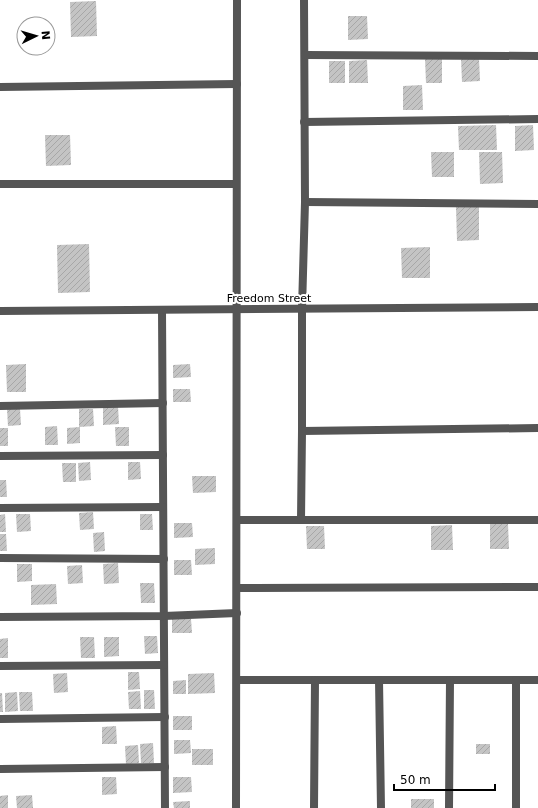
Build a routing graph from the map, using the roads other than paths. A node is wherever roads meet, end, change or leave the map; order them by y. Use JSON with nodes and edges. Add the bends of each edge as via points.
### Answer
{"nodes":[{"id":1,"x":237,"y":0,"type":"edge"},
{"id":2,"x":304,"y":0,"type":"edge"},
{"id":3,"x":304,"y":55,"type":"junction"},
{"id":4,"x":538,"y":56,"type":"edge"},
{"id":5,"x":237,"y":84,"type":"junction"},
{"id":6,"x":0,"y":87,"type":"edge"},
{"id":7,"x":538,"y":119,"type":"edge"},
{"id":8,"x":304,"y":122,"type":"junction"},
{"id":9,"x":0,"y":184,"type":"edge"},
{"id":10,"x":236,"y":184,"type":"junction"},
{"id":11,"x":305,"y":202,"type":"junction"},
{"id":12,"x":538,"y":204,"type":"edge"},
{"id":13,"x":538,"y":308,"type":"edge"},
{"id":14,"x":236,"y":309,"type":"junction"},
{"id":15,"x":302,"y":309,"type":"junction"},
{"id":16,"x":162,"y":310,"type":"junction"},
{"id":17,"x":0,"y":311,"type":"edge"},
{"id":18,"x":163,"y":403,"type":"junction"},
{"id":19,"x":0,"y":406,"type":"edge"},
{"id":20,"x":538,"y":428,"type":"edge"},
{"id":21,"x":302,"y":431,"type":"junction"},
{"id":22,"x":163,"y":455,"type":"junction"},
{"id":23,"x":0,"y":456,"type":"edge"},
{"id":24,"x":0,"y":508,"type":"edge"},
{"id":25,"x":163,"y":508,"type":"junction"},
{"id":26,"x":237,"y":520,"type":"junction"},
{"id":27,"x":301,"y":520,"type":"junction"},
{"id":28,"x":538,"y":520,"type":"edge"},
{"id":29,"x":0,"y":558,"type":"edge"},
{"id":30,"x":164,"y":559,"type":"junction"},
{"id":31,"x":237,"y":588,"type":"junction"},
{"id":32,"x":538,"y":588,"type":"edge"},
{"id":33,"x":237,"y":613,"type":"junction"},
{"id":34,"x":164,"y":616,"type":"junction"},
{"id":35,"x":0,"y":617,"type":"edge"},
{"id":36,"x":164,"y":665,"type":"junction"},
{"id":37,"x":0,"y":666,"type":"edge"},
{"id":38,"x":237,"y":680,"type":"junction"},
{"id":39,"x":315,"y":680,"type":"junction"},
{"id":40,"x":379,"y":680,"type":"junction"},
{"id":41,"x":450,"y":680,"type":"junction"},
{"id":42,"x":516,"y":680,"type":"junction"},
{"id":43,"x":538,"y":680,"type":"edge"},
{"id":44,"x":165,"y":717,"type":"junction"},
{"id":45,"x":0,"y":719,"type":"edge"},
{"id":46,"x":165,"y":767,"type":"junction"},
{"id":47,"x":0,"y":769,"type":"edge"},
{"id":48,"x":165,"y":808,"type":"edge"},
{"id":49,"x":236,"y":808,"type":"edge"},
{"id":50,"x":314,"y":808,"type":"edge"},
{"id":51,"x":381,"y":808,"type":"edge"},
{"id":52,"x":449,"y":808,"type":"edge"},
{"id":53,"x":516,"y":808,"type":"edge"}],
"edges":[{"from":1,"to":5,"type":"street"},
{"from":2,"to":3,"type":"street"},
{"from":3,"to":4,"type":"street"},
{"from":3,"to":8,"type":"street"},
{"from":5,"to":6,"type":"street"},
{"from":5,"to":10,"type":"street"},
{"from":7,"to":8,"type":"street"},
{"from":8,"to":11,"type":"street"},
{"from":9,"to":10,"type":"street"},
{"from":10,"to":14,"type":"street"},
{"from":11,"to":12,"type":"street"},
{"from":11,"to":15,"type":"street"},
{"from":13,"to":15,"type":"street","name":"Freedom Street"},
{"from":14,"to":15,"type":"street","name":"Freedom Street"},
{"from":14,"to":16,"type":"street","name":"Freedom Street"},
{"from":14,"to":26,"type":"street"},
{"from":15,"to":21,"type":"street"},
{"from":16,"to":17,"type":"street","name":"Freedom Street"},
{"from":16,"to":18,"type":"street"},
{"from":18,"to":19,"type":"street"},
{"from":18,"to":22,"type":"street"},
{"from":20,"to":21,"type":"street"},
{"from":21,"to":27,"type":"street"},
{"from":22,"to":23,"type":"street"},
{"from":22,"to":25,"type":"street"},
{"from":24,"to":25,"type":"street"},
{"from":25,"to":30,"type":"street"},
{"from":26,"to":27,"type":"street"},
{"from":26,"to":31,"type":"street"},
{"from":27,"to":28,"type":"street"},
{"from":29,"to":30,"type":"street"},
{"from":30,"to":34,"type":"street"},
{"from":31,"to":32,"type":"street"},
{"from":31,"to":33,"type":"street"},
{"from":33,"to":34,"type":"street"},
{"from":33,"to":38,"type":"street"},
{"from":34,"to":35,"type":"street"},
{"from":34,"to":36,"type":"street"},
{"from":36,"to":37,"type":"street"},
{"from":36,"to":44,"type":"street"},
{"from":38,"to":39,"type":"street"},
{"from":38,"to":49,"type":"street"},
{"from":39,"to":40,"type":"street"},
{"from":39,"to":50,"type":"street"},
{"from":40,"to":41,"type":"street"},
{"from":40,"to":51,"type":"street"},
{"from":41,"to":42,"type":"street"},
{"from":41,"to":52,"type":"street"},
{"from":42,"to":43,"type":"street"},
{"from":42,"to":53,"type":"street"},
{"from":44,"to":45,"type":"street"},
{"from":44,"to":46,"type":"street"},
{"from":46,"to":47,"type":"street"},
{"from":46,"to":48,"type":"street"}]}
